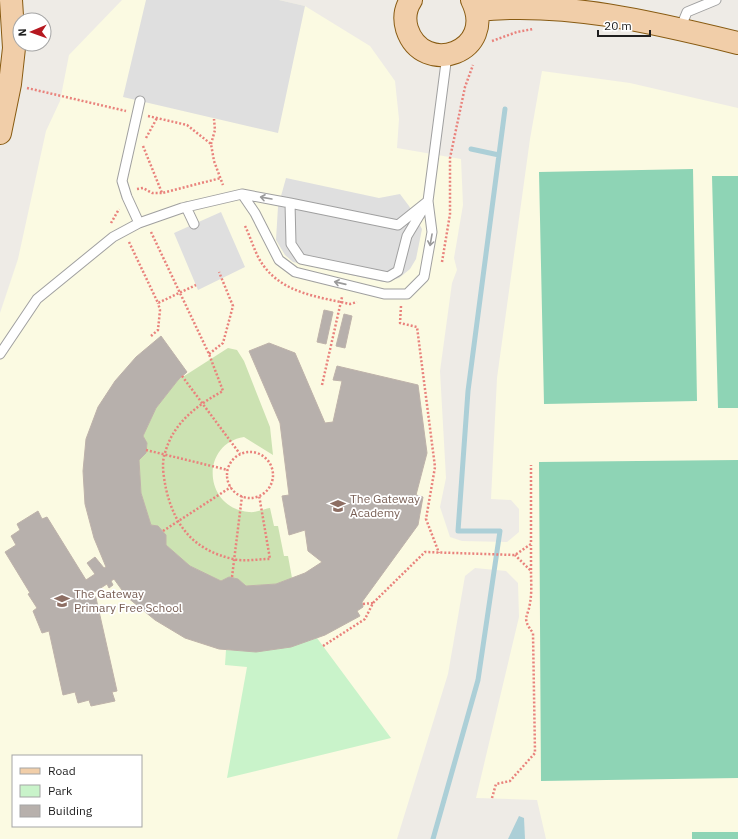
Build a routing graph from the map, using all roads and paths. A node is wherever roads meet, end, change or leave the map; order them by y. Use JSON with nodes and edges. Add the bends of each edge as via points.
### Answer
{"nodes":[{"id":1,"x":11,"y":0,"type":"edge"},
{"id":2,"x":28,"y":0,"type":"edge"},
{"id":3,"x":408,"y":0,"type":"edge"},
{"id":4,"x":716,"y":0,"type":"edge"},
{"id":5,"x":475,"y":5,"type":"edge"},
{"id":6,"x":24,"y":12,"type":"edge"},
{"id":7,"x":12,"y":16,"type":"edge"},
{"id":8,"x":537,"y":28,"type":"dead end"},
{"id":9,"x":680,"y":29,"type":"junction"},
{"id":10,"x":738,"y":43,"type":"edge"},
{"id":11,"x":486,"y":44,"type":"dead end"},
{"id":12,"x":14,"y":52,"type":"edge"},
{"id":13,"x":448,"y":55,"type":"junction"},
{"id":14,"x":474,"y":64,"type":"dead end"},
{"id":15,"x":37,"y":91,"type":"dead end"},
{"id":16,"x":140,"y":102,"type":"dead end"},
{"id":17,"x":137,"y":114,"type":"junction"},
{"id":18,"x":157,"y":118,"type":"dead end"},
{"id":19,"x":214,"y":119,"type":"dead end"},
{"id":20,"x":0,"y":133,"type":"edge"},
{"id":21,"x":211,"y":144,"type":"dead end"},
{"id":22,"x":221,"y":178,"type":"dead end"},
{"id":23,"x":125,"y":191,"type":"junction"},
{"id":24,"x":162,"y":193,"type":"junction"},
{"id":25,"x":242,"y":194,"type":"junction"},
{"id":26,"x":428,"y":201,"type":"junction"},
{"id":27,"x":290,"y":202,"type":"junction"},
{"id":28,"x":186,"y":207,"type":"junction"},
{"id":29,"x":142,"y":222,"type":"junction"},
{"id":30,"x":194,"y":224,"type":"dead end"},
{"id":31,"x":121,"y":233,"type":"junction"},
{"id":32,"x":442,"y":262,"type":"dead end"},
{"id":33,"x":219,"y":272,"type":"dead end"},
{"id":34,"x":344,"y":284,"type":"junction"},
{"id":35,"x":196,"y":285,"type":"dead end"},
{"id":36,"x":180,"y":292,"type":"junction"},
{"id":37,"x":402,"y":294,"type":"junction"},
{"id":38,"x":158,"y":303,"type":"junction"},
{"id":39,"x":150,"y":336,"type":"dead end"},
{"id":40,"x":0,"y":354,"type":"edge"},
{"id":41,"x":209,"y":354,"type":"junction"},
{"id":42,"x":182,"y":376,"type":"dead end"},
{"id":43,"x":322,"y":385,"type":"dead end"},
{"id":44,"x":202,"y":403,"type":"junction"},
{"id":45,"x":146,"y":450,"type":"dead end"},
{"id":46,"x":164,"y":454,"type":"junction"},
{"id":47,"x":240,"y":454,"type":"junction"},
{"id":48,"x":531,"y":464,"type":"dead end"},
{"id":49,"x":228,"y":470,"type":"junction"},
{"id":50,"x":231,"y":487,"type":"junction"},
{"id":51,"x":259,"y":495,"type":"junction"},
{"id":52,"x":242,"y":496,"type":"junction"},
{"id":53,"x":177,"y":522,"type":"junction"},
{"id":54,"x":163,"y":531,"type":"dead end"},
{"id":55,"x":531,"y":544,"type":"junction"},
{"id":56,"x":439,"y":553,"type":"junction"},
{"id":57,"x":515,"y":555,"type":"junction"},
{"id":58,"x":234,"y":560,"type":"junction"},
{"id":59,"x":531,"y":571,"type":"junction"},
{"id":60,"x":232,"y":577,"type":"dead end"},
{"id":61,"x":373,"y":603,"type":"junction"},
{"id":62,"x":363,"y":604,"type":"dead end"},
{"id":63,"x":323,"y":646,"type":"dead end"},
{"id":64,"x":492,"y":798,"type":"dead end"}],
"edges":[{"from":1,"to":7,"type":"main road"},
{"from":2,"to":6,"type":"main road"},
{"from":3,"to":13,"type":"main road","via":[[406,24],[409,35],[425,51],[436,55]]},
{"from":4,"to":9,"type":"lane","via":[[687,12]]},
{"from":5,"to":9,"type":"main road","via":[[604,14]]},
{"from":5,"to":13,"type":"main road","via":[[479,19],[472,39],[466,46]]},
{"from":8,"to":11,"type":"path","via":[[517,32]]},
{"from":9,"to":10,"type":"main road"},
{"from":12,"to":20,"type":"main road"},
{"from":13,"to":26,"type":"lane"},
{"from":14,"to":32,"type":"path","via":[[465,87],[450,158],[450,214]]},
{"from":15,"to":17,"type":"path"},
{"from":16,"to":17,"type":"lane"},
{"from":17,"to":23,"type":"lane","via":[[122,181]]},
{"from":18,"to":24,"type":"path","via":[[142,145]]},
{"from":19,"to":21,"type":"path","via":[[215,130]]},
{"from":22,"to":24,"type":"path"},
{"from":23,"to":24,"type":"path","via":[[143,188],[152,193]]},
{"from":23,"to":29,"type":"lane"},
{"from":23,"to":31,"type":"path","via":[[118,194],[121,207],[110,222]]},
{"from":27,"to":25,"type":"lane","one_way":true},
{"from":25,"to":28,"type":"lane"},
{"from":34,"to":25,"type":"lane","one_way":true,"via":[[295,272],[279,260],[255,213]]},
{"from":26,"to":27,"type":"lane","via":[[398,225]]},
{"from":26,"to":27,"type":"lane","via":[[407,236],[398,271],[388,277],[301,259],[291,244]]},
{"from":26,"to":37,"type":"lane","one_way":true,"via":[[432,232],[424,277],[407,294]]},
{"from":28,"to":29,"type":"lane"},
{"from":28,"to":30,"type":"lane"},
{"from":29,"to":31,"type":"lane"},
{"from":29,"to":36,"type":"path"},
{"from":31,"to":38,"type":"path","via":[[130,243]]},
{"from":31,"to":40,"type":"lane","via":[[37,299]]},
{"from":33,"to":41,"type":"path","via":[[233,306],[222,343]]},
{"from":34,"to":37,"type":"lane","via":[[384,294]]},
{"from":34,"to":43,"type":"path"},
{"from":35,"to":36,"type":"path"},
{"from":36,"to":38,"type":"path"},
{"from":36,"to":41,"type":"path"},
{"from":37,"to":56,"type":"path","via":[[400,322],[417,327],[435,467],[426,519]]},
{"from":38,"to":39,"type":"path","via":[[158,330]]},
{"from":41,"to":44,"type":"path","via":[[223,391]]},
{"from":42,"to":44,"type":"path"},
{"from":44,"to":46,"type":"path","via":[[190,412],[179,426]]},
{"from":44,"to":47,"type":"path"},
{"from":45,"to":46,"type":"path"},
{"from":46,"to":49,"type":"path"},
{"from":46,"to":53,"type":"path","via":[[163,475]]},
{"from":47,"to":49,"type":"path","via":[[230,463]]},
{"from":47,"to":51,"type":"path","via":[[261,454],[271,465],[273,479],[266,492]]},
{"from":48,"to":55,"type":"path"},
{"from":49,"to":50,"type":"path"},
{"from":50,"to":52,"type":"path"},
{"from":50,"to":53,"type":"path"},
{"from":51,"to":52,"type":"path"},
{"from":51,"to":58,"type":"path","via":[[270,559]]},
{"from":52,"to":58,"type":"path"},
{"from":53,"to":54,"type":"path"},
{"from":53,"to":58,"type":"path","via":[[204,548]]},
{"from":55,"to":57,"type":"path"},
{"from":55,"to":59,"type":"path"},
{"from":56,"to":57,"type":"path"},
{"from":56,"to":61,"type":"path","via":[[425,552]]},
{"from":57,"to":59,"type":"path"},
{"from":58,"to":60,"type":"path"},
{"from":59,"to":64,"type":"path","via":[[530,605],[526,624],[532,633],[535,753],[510,781],[496,784]]},
{"from":61,"to":62,"type":"path"},
{"from":61,"to":63,"type":"path","via":[[365,619]]}]}
